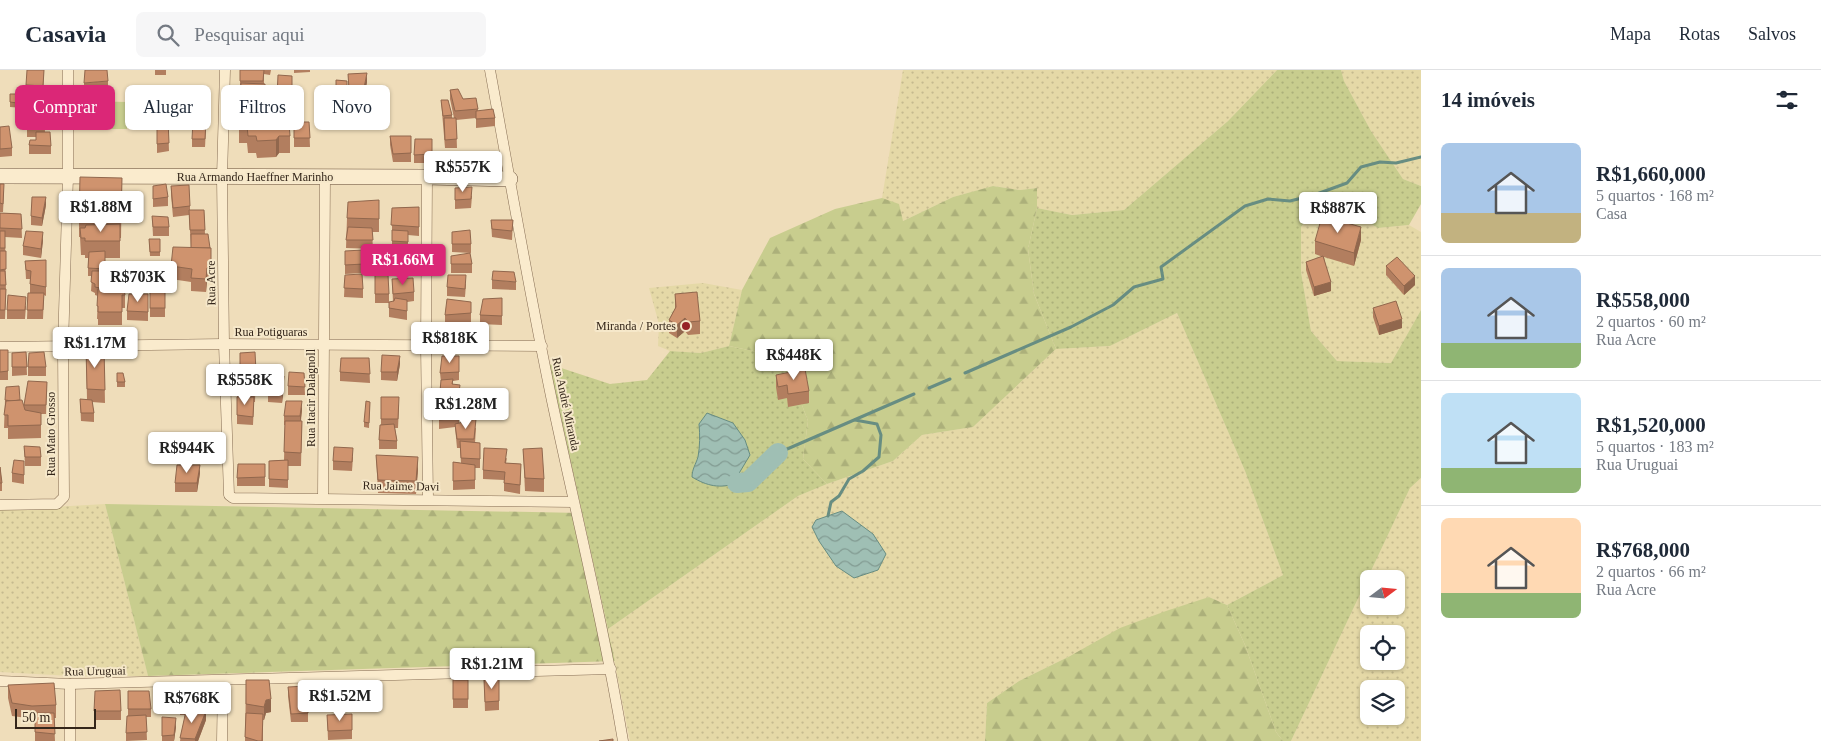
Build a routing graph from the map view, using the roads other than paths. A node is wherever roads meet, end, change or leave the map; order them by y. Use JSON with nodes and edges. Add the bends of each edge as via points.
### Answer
{"nodes":[{"id":1,"x":68,"y":70,"type":"edge"},
{"id":2,"x":225,"y":70,"type":"edge"},
{"id":3,"x":490,"y":70,"type":"edge"},
{"id":4,"x":0,"y":176,"type":"edge"},
{"id":5,"x":68,"y":176,"type":"junction"},
{"id":6,"x":222,"y":176,"type":"junction"},
{"id":7,"x":326,"y":177,"type":"junction"},
{"id":8,"x":427,"y":177,"type":"junction"},
{"id":9,"x":510,"y":179,"type":"junction"},
{"id":10,"x":224,"y":344,"type":"junction"},
{"id":11,"x":324,"y":344,"type":"junction"},
{"id":12,"x":426,"y":346,"type":"junction"},
{"id":13,"x":542,"y":346,"type":"junction"},
{"id":14,"x":0,"y":347,"type":"edge"},
{"id":15,"x":63,"y":347,"type":"junction"},
{"id":16,"x":229,"y":494,"type":"joint"},
{"id":17,"x":323,"y":498,"type":"junction"},
{"id":18,"x":428,"y":499,"type":"junction"},
{"id":19,"x":573,"y":502,"type":"junction"},
{"id":20,"x":0,"y":504,"type":"edge"},
{"id":21,"x":611,"y":669,"type":"junction"},
{"id":22,"x":0,"y":681,"type":"edge"},
{"id":23,"x":223,"y":681,"type":"junction"},
{"id":24,"x":70,"y":684,"type":"junction"},
{"id":25,"x":70,"y":741,"type":"edge"},
{"id":26,"x":222,"y":741,"type":"edge"},
{"id":27,"x":623,"y":741,"type":"edge"}],
"edges":[{"from":1,"to":5,"type":"street","name":"Rua Mato Grosso"},
{"from":2,"to":6,"type":"street","name":"Rua Acre"},
{"from":3,"to":9,"type":"street","name":"Rua André Miranda"},
{"from":4,"to":5,"type":"street","name":"Rua Armando Haeffner Marinho"},
{"from":5,"to":6,"type":"street","name":"Rua Armando Haeffner Marinho"},
{"from":5,"to":15,"type":"street","name":"Rua Mato Grosso"},
{"from":6,"to":7,"type":"street","name":"Rua Armando Haeffner Marinho"},
{"from":6,"to":10,"type":"street","name":"Rua Acre"},
{"from":7,"to":8,"type":"street","name":"Rua Armando Haeffner Marinho"},
{"from":7,"to":11,"type":"street","name":"Rua Itacir Dalagnoll"},
{"from":8,"to":9,"type":"street","name":"Rua Armando Haeffner Marinho"},
{"from":8,"to":12,"type":"street"},
{"from":9,"to":13,"type":"street","name":"Rua André Miranda"},
{"from":10,"to":11,"type":"street","name":"Rua Potiguaras"},
{"from":10,"to":15,"type":"street","name":"Rua Potiguaras"},
{"from":10,"to":16,"type":"street","name":"Rua Acre"},
{"from":11,"to":12,"type":"street","name":"Rua Potiguaras"},
{"from":11,"to":17,"type":"street","name":"Rua Itacir Dalagnoll"},
{"from":12,"to":13,"type":"street","name":"Rua Potiguaras"},
{"from":12,"to":18,"type":"street"},
{"from":13,"to":19,"type":"street","name":"Rua André Miranda"},
{"from":14,"to":15,"type":"street","name":"Rua Potiguaras"},
{"from":15,"to":20,"type":"street","name":"Rua Mato Grosso","via":[[64,497],[57,504]]},
{"from":16,"to":17,"type":"street","name":"Rua Jaime Davi","via":[[233,498]]},
{"from":17,"to":18,"type":"street","name":"Rua Jaime Davi"},
{"from":18,"to":19,"type":"street","name":"Rua Jaime Davi"},
{"from":19,"to":21,"type":"street","name":"Rua André Miranda"},
{"from":21,"to":23,"type":"street","name":"Rua Uruguai"},
{"from":21,"to":27,"type":"street","name":"Rua André Miranda"},
{"from":22,"to":24,"type":"street","name":"Rua Uruguai"},
{"from":23,"to":24,"type":"street","name":"Rua Uruguai"},
{"from":23,"to":26,"type":"street"},
{"from":24,"to":25,"type":"street"}]}
